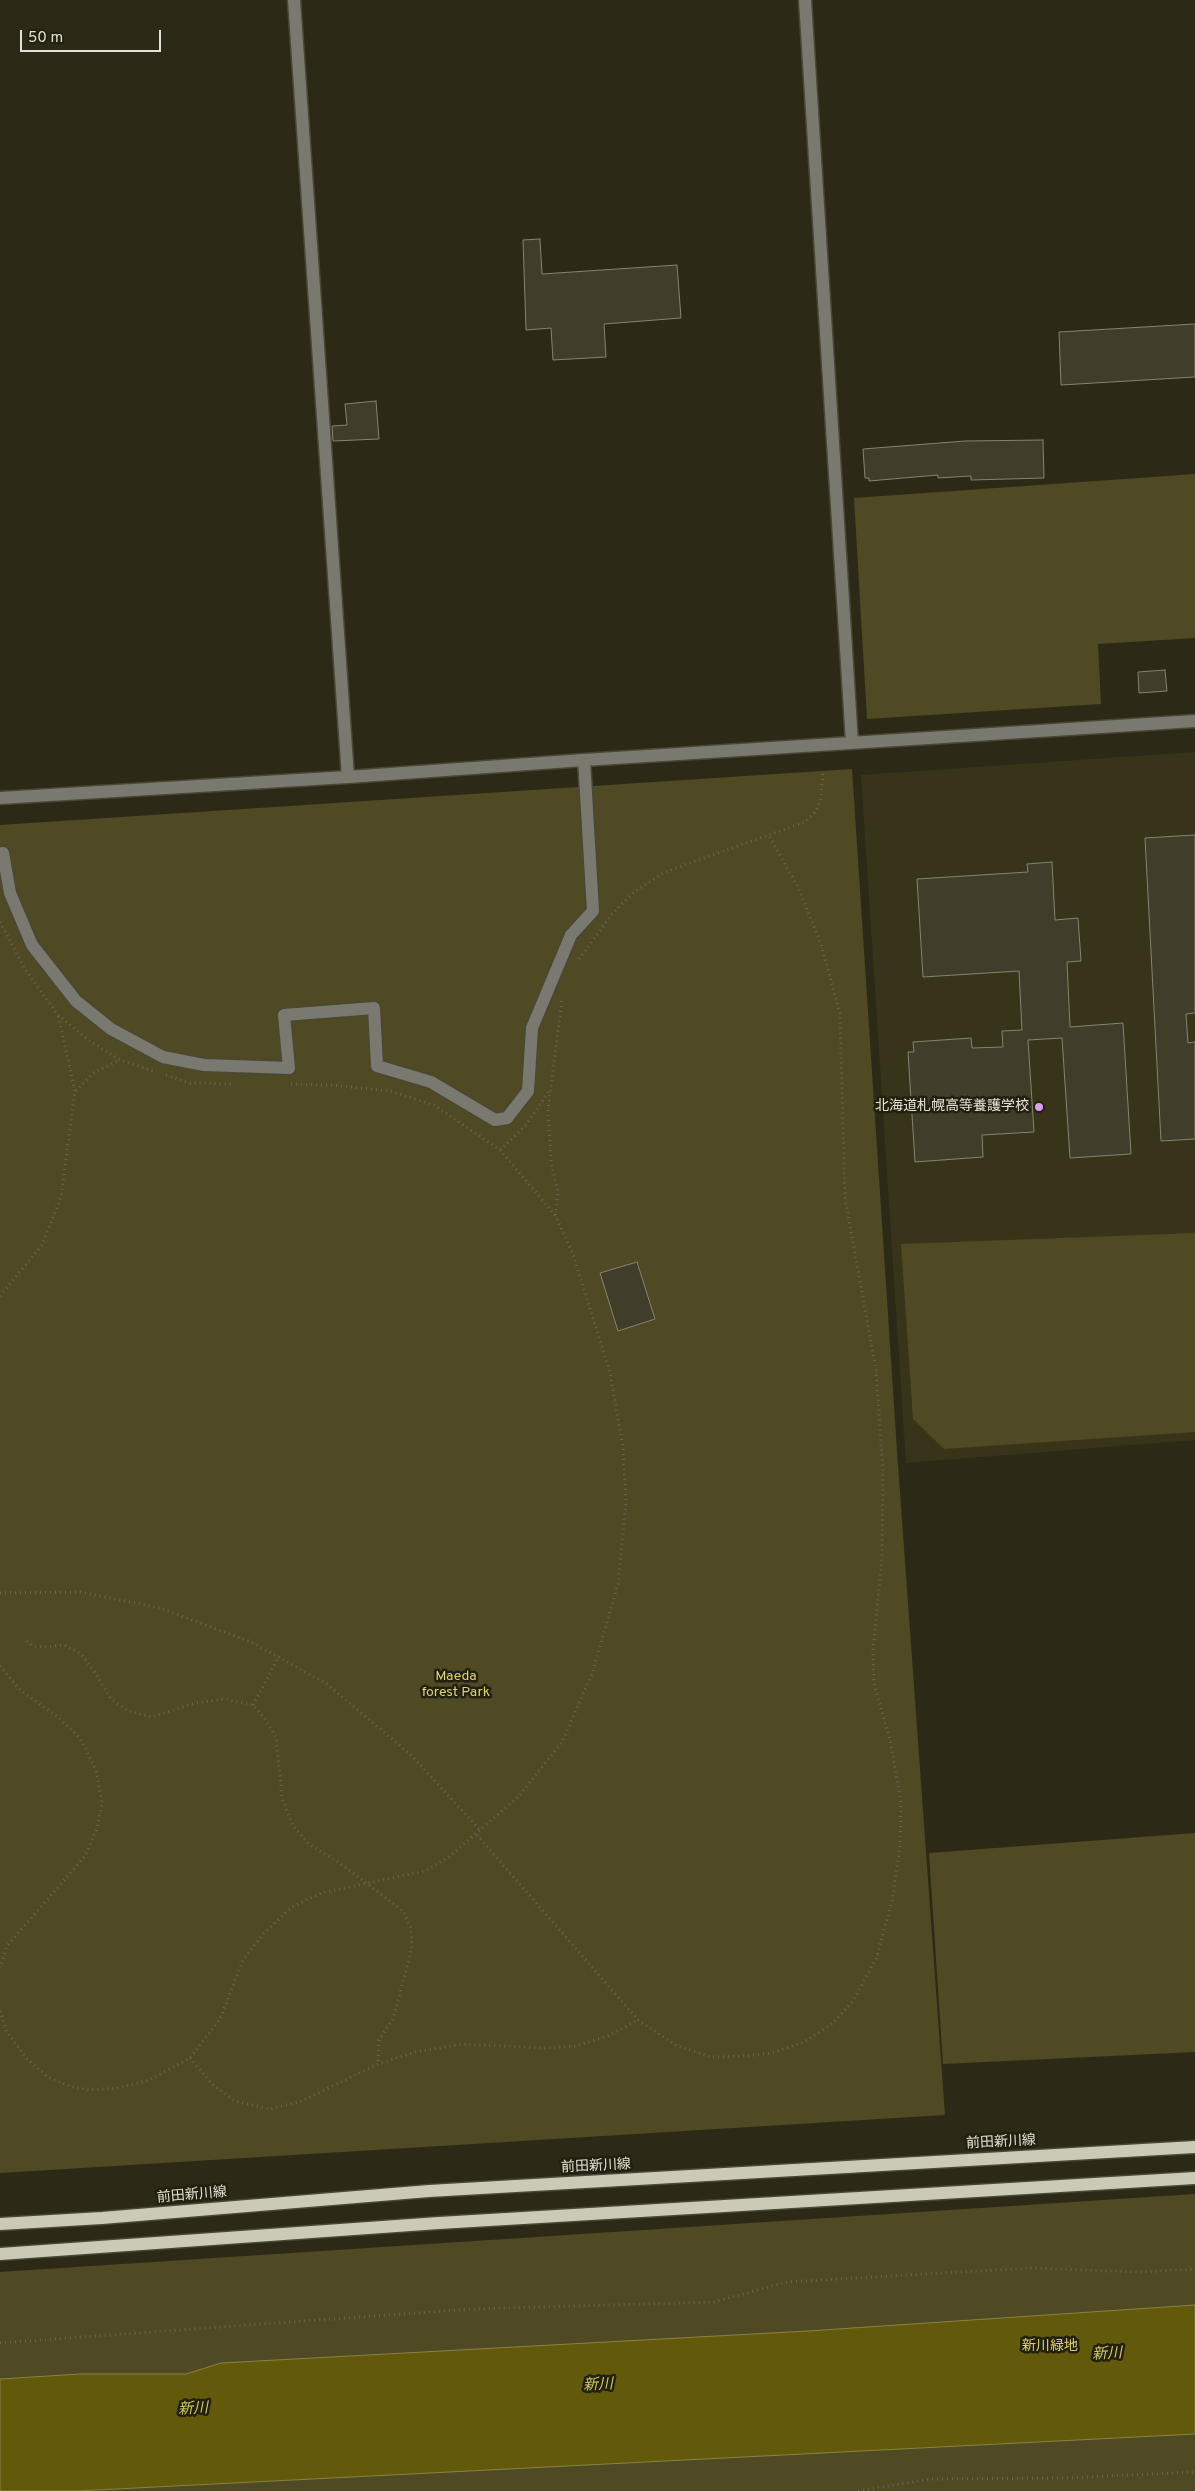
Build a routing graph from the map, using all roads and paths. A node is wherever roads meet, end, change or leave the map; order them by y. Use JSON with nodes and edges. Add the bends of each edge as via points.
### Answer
{"nodes":[{"id":1,"x":294,"y":0,"type":"edge"},
{"id":2,"x":805,"y":0,"type":"edge"},
{"id":3,"x":1195,"y":721,"type":"edge"},
{"id":4,"x":852,"y":743,"type":"junction"},
{"id":5,"x":584,"y":760,"type":"junction"},
{"id":6,"x":822,"y":771,"type":"dead end"},
{"id":7,"x":348,"y":777,"type":"junction"},
{"id":8,"x":0,"y":798,"type":"edge"},
{"id":9,"x":769,"y":836,"type":"junction"},
{"id":10,"x":3,"y":853,"type":"dead end"},
{"id":11,"x":0,"y":922,"type":"edge"},
{"id":12,"x":578,"y":962,"type":"dead end"},
{"id":13,"x":563,"y":994,"type":"dead end"},
{"id":14,"x":58,"y":1015,"type":"junction"},
{"id":15,"x":120,"y":1060,"type":"junction"},
{"id":16,"x":155,"y":1072,"type":"dead end"},
{"id":17,"x":164,"y":1074,"type":"dead end"},
{"id":18,"x":237,"y":1084,"type":"dead end"},
{"id":19,"x":284,"y":1084,"type":"dead end"},
{"id":20,"x":550,"y":1090,"type":"junction"},
{"id":21,"x":75,"y":1091,"type":"junction"},
{"id":22,"x":500,"y":1150,"type":"junction"},
{"id":23,"x":555,"y":1215,"type":"junction"},
{"id":24,"x":0,"y":1296,"type":"edge"},
{"id":25,"x":0,"y":1593,"type":"edge"},
{"id":26,"x":27,"y":1641,"type":"dead end"},
{"id":27,"x":279,"y":1656,"type":"junction"},
{"id":28,"x":0,"y":1666,"type":"edge"},
{"id":29,"x":252,"y":1705,"type":"junction"},
{"id":30,"x":481,"y":1831,"type":"junction"},
{"id":31,"x":477,"y":1835,"type":"junction"},
{"id":32,"x":369,"y":1884,"type":"junction"},
{"id":33,"x":0,"y":1968,"type":"edge"},
{"id":34,"x":0,"y":2011,"type":"edge"},
{"id":35,"x":638,"y":2020,"type":"junction"},
{"id":36,"x":190,"y":2058,"type":"junction"},
{"id":37,"x":378,"y":2064,"type":"junction"},
{"id":38,"x":1195,"y":2147,"type":"edge"},
{"id":39,"x":1195,"y":2178,"type":"edge"},
{"id":40,"x":0,"y":2224,"type":"edge"},
{"id":41,"x":0,"y":2254,"type":"edge"},
{"id":42,"x":1195,"y":2269,"type":"edge"},
{"id":43,"x":0,"y":2343,"type":"edge"},
{"id":44,"x":1195,"y":2472,"type":"edge"},
{"id":45,"x":858,"y":2491,"type":"edge"}],
"edges":[{"from":1,"to":7,"type":"street"},
{"from":2,"to":4,"type":"street"},
{"from":3,"to":4,"type":"street"},
{"from":4,"to":5,"type":"street"},
{"from":5,"to":7,"type":"street"},
{"from":5,"to":10,"type":"street","via":[[593,911],[571,935],[532,1028],[528,1091],[506,1118],[495,1120],[432,1082],[377,1066],[374,1008],[284,1015],[289,1068],[204,1065],[163,1057],[118,1034],[76,1001],[32,945],[10,893]]},
{"from":6,"to":9,"type":"path","via":[[821,798],[816,811],[805,822]]},
{"from":7,"to":8,"type":"street"},
{"from":9,"to":12,"type":"path","via":[[665,872],[634,892],[612,914]]},
{"from":9,"to":35,"type":"path","via":[[798,887],[822,944],[840,1014],[845,1198],[876,1370],[883,1470],[882,1558],[873,1651],[874,1684],[890,1740],[901,1802],[900,1847],[892,1902],[876,1959],[853,2001],[832,2024],[804,2042],[772,2053],[712,2057],[677,2046]]},
{"from":11,"to":14,"type":"path","via":[[25,969]]},
{"from":13,"to":20,"type":"path"},
{"from":14,"to":15,"type":"path"},
{"from":14,"to":21,"type":"path"},
{"from":15,"to":16,"type":"path"},
{"from":15,"to":21,"type":"path","via":[[93,1073]]},
{"from":17,"to":18,"type":"path","via":[[190,1083]]},
{"from":19,"to":22,"type":"path","via":[[390,1091],[434,1105]]},
{"from":20,"to":22,"type":"path","via":[[526,1125]]},
{"from":20,"to":23,"type":"path","via":[[551,1162],[558,1193]]},
{"from":21,"to":24,"type":"path","via":[[60,1198],[42,1245]]},
{"from":22,"to":23,"type":"path"},
{"from":23,"to":30,"type":"path","via":[[573,1254],[610,1374],[623,1447],[626,1502],[618,1584],[592,1674],[562,1742],[519,1796]]},
{"from":25,"to":27,"type":"path","via":[[80,1592],[160,1608]]},
{"from":26,"to":29,"type":"path","via":[[33,1646],[64,1646],[80,1654],[111,1699],[128,1711],[152,1717],[195,1703],[223,1699]]},
{"from":27,"to":29,"type":"path"},
{"from":27,"to":30,"type":"path","via":[[327,1684],[411,1755]]},
{"from":28,"to":33,"type":"path","via":[[20,1690],[80,1738],[96,1770],[102,1803],[97,1829],[85,1856],[7,1946]]},
{"from":29,"to":32,"type":"path","via":[[276,1737],[282,1798],[293,1826],[310,1845]]},
{"from":30,"to":31,"type":"path"},
{"from":31,"to":32,"type":"path","via":[[449,1858],[425,1871]]},
{"from":31,"to":35,"type":"path"},
{"from":32,"to":36,"type":"path","via":[[321,1893],[292,1907],[264,1933],[243,1960],[220,2019]]},
{"from":32,"to":37,"type":"path","via":[[403,1911],[410,1928],[412,1948],[393,2019],[380,2040]]},
{"from":34,"to":36,"type":"path","via":[[7,2032],[26,2058],[48,2077],[68,2086],[89,2090],[119,2088],[149,2080]]},
{"from":35,"to":37,"type":"path","via":[[608,2036],[575,2046],[546,2048],[462,2044],[415,2052]]},
{"from":36,"to":37,"type":"path","via":[[212,2084],[235,2101],[270,2109],[302,2101]]},
{"from":38,"to":40,"type":"main road","name":"前田新川線","via":[[429,2191]]},
{"from":39,"to":41,"type":"main road","via":[[439,2223]]},
{"from":42,"to":43,"type":"path","via":[[1141,2272],[1030,2268],[787,2282],[714,2302],[471,2309]]},
{"from":44,"to":45,"type":"path","via":[[1065,2478],[931,2478]]}]}
